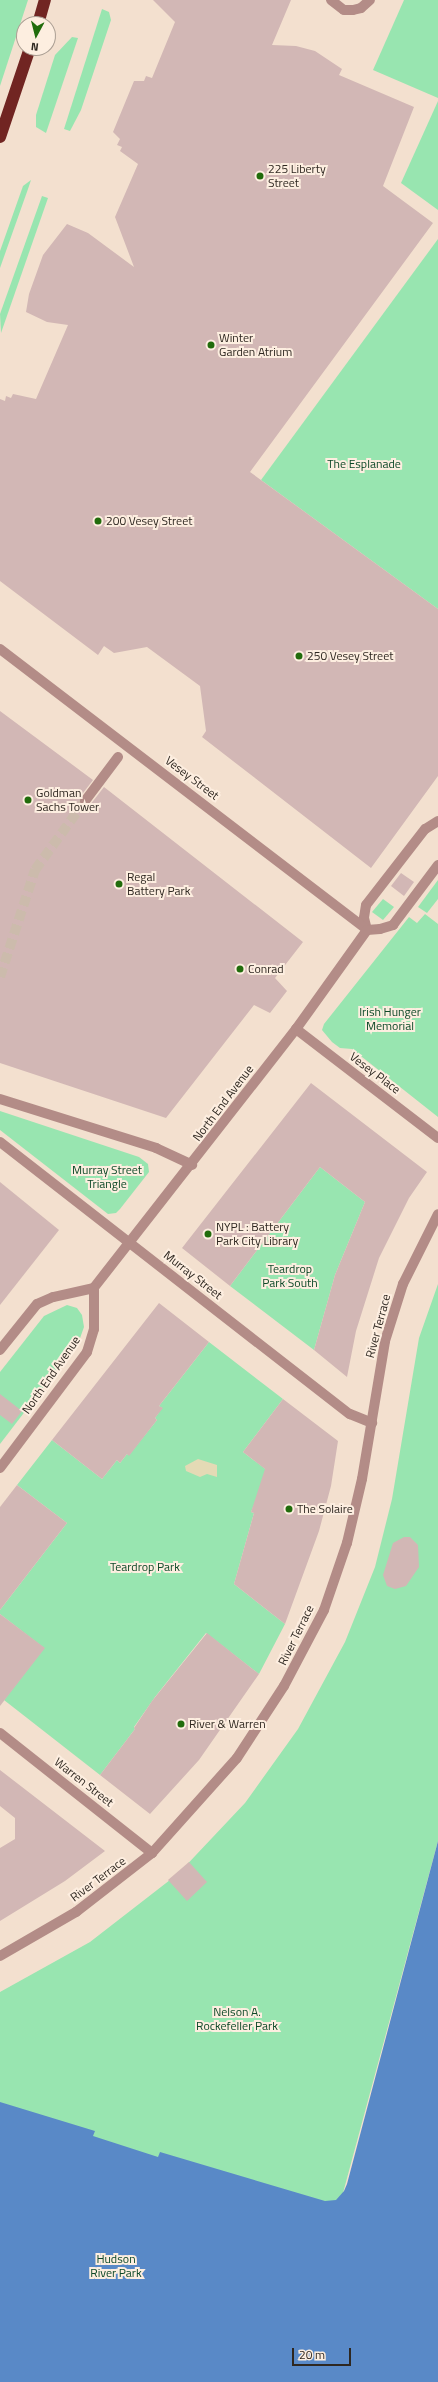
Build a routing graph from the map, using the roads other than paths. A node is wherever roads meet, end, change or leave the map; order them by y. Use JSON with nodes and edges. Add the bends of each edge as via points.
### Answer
{"nodes":[{"id":1,"x":45,"y":0,"type":"edge"},
{"id":2,"x":330,"y":0,"type":"edge"},
{"id":3,"x":370,"y":0,"type":"edge"},
{"id":4,"x":40,"y":16,"type":"edge"},
{"id":5,"x":27,"y":56,"type":"edge"},
{"id":6,"x":0,"y":137,"type":"edge"},
{"id":7,"x":0,"y":648,"type":"edge"},
{"id":8,"x":118,"y":757,"type":"dead end"},
{"id":9,"x":86,"y":801,"type":"tunnel mouth"},
{"id":10,"x":438,"y":820,"type":"edge"},
{"id":11,"x":438,"y":865,"type":"edge"},
{"id":12,"x":367,"y":930,"type":"junction"},
{"id":13,"x":296,"y":1029,"type":"junction"},
{"id":14,"x":0,"y":1099,"type":"edge"},
{"id":15,"x":438,"y":1138,"type":"edge"},
{"id":16,"x":0,"y":1142,"type":"edge"},
{"id":17,"x":192,"y":1165,"type":"junction"},
{"id":18,"x":438,"y":1214,"type":"edge"},
{"id":19,"x":129,"y":1243,"type":"junction"},
{"id":20,"x":94,"y":1288,"type":"junction"},
{"id":21,"x":0,"y":1350,"type":"edge"},
{"id":22,"x":372,"y":1423,"type":"junction"},
{"id":23,"x":0,"y":1468,"type":"edge"},
{"id":24,"x":0,"y":1733,"type":"edge"},
{"id":25,"x":152,"y":1853,"type":"junction"},
{"id":26,"x":0,"y":1956,"type":"edge"}],
"edges":[{"from":1,"to":4,"type":"highway"},
{"from":2,"to":3,"type":"street","via":[[344,10],[360,8]]},
{"from":5,"to":6,"type":"highway"},
{"from":7,"to":12,"type":"street","name":"Vesey Street"},
{"from":8,"to":9,"type":"street"},
{"from":10,"to":12,"type":"street","via":[[425,828],[366,905],[364,918]]},
{"from":11,"to":12,"type":"street","via":[[393,924]]},
{"from":12,"to":13,"type":"street","name":"North End Avenue"},
{"from":13,"to":15,"type":"street","name":"Vesey Place"},
{"from":13,"to":17,"type":"street","name":"North End Avenue"},
{"from":14,"to":17,"type":"street","via":[[156,1148]]},
{"from":16,"to":19,"type":"street","name":"Murray Street"},
{"from":17,"to":19,"type":"street","name":"North End Avenue"},
{"from":18,"to":22,"type":"street","name":"River Terrace","via":[[411,1267],[394,1311],[381,1362]]},
{"from":19,"to":20,"type":"street","name":"North End Avenue"},
{"from":19,"to":22,"type":"street","name":"Murray Street","via":[[350,1414]]},
{"from":20,"to":21,"type":"street","via":[[53,1297],[38,1304]]},
{"from":20,"to":23,"type":"street","name":"North End Avenue","via":[[94,1329],[87,1352]]},
{"from":22,"to":25,"type":"street","name":"River Terrace","via":[[348,1543],[310,1639],[281,1692],[237,1758]]},
{"from":24,"to":25,"type":"street","name":"Warren Street"},
{"from":25,"to":26,"type":"street","name":"River Terrace","via":[[76,1912]]}]}
